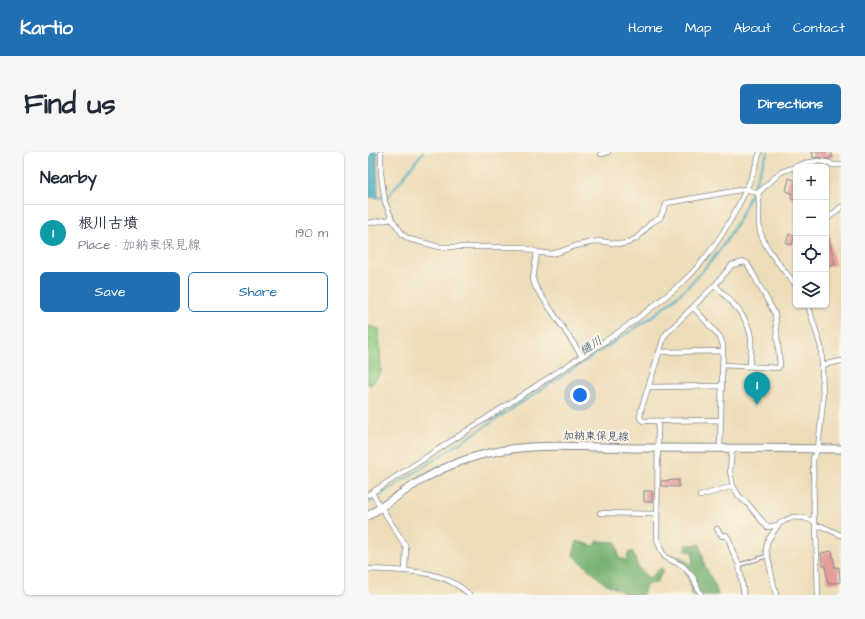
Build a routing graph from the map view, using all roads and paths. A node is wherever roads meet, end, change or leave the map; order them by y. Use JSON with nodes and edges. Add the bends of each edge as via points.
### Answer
{"nodes":[{"id":1,"x":381,"y":152,"type":"edge"},
{"id":2,"x":608,"y":152,"type":"edge"},
{"id":3,"x":760,"y":152,"type":"edge"},
{"id":4,"x":601,"y":154,"type":"dead end"},
{"id":5,"x":841,"y":165,"type":"edge"},
{"id":6,"x":747,"y":190,"type":"junction"},
{"id":7,"x":756,"y":193,"type":"junction"},
{"id":8,"x":841,"y":207,"type":"edge"},
{"id":9,"x":829,"y":217,"type":"edge"},
{"id":10,"x":392,"y":219,"type":"junction"},
{"id":11,"x":368,"y":223,"type":"edge"},
{"id":12,"x":537,"y":252,"type":"junction"},
{"id":13,"x":793,"y":281,"type":"edge"},
{"id":14,"x":715,"y":285,"type":"junction"},
{"id":15,"x":693,"y":308,"type":"junction"},
{"id":16,"x":809,"y":308,"type":"edge"},
{"id":17,"x":723,"y":351,"type":"junction"},
{"id":18,"x":659,"y":352,"type":"junction"},
{"id":19,"x":582,"y":356,"type":"junction"},
{"id":20,"x":841,"y":361,"type":"edge"},
{"id":21,"x":723,"y":365,"type":"junction"},
{"id":22,"x":822,"y":365,"type":"junction"},
{"id":23,"x":750,"y":366,"type":"junction"},
{"id":24,"x":722,"y":386,"type":"junction"},
{"id":25,"x":648,"y":387,"type":"junction"},
{"id":26,"x":721,"y":420,"type":"junction"},
{"id":27,"x":658,"y":421,"type":"junction"},
{"id":28,"x":658,"y":448,"type":"junction"},
{"id":29,"x":720,"y":448,"type":"junction"},
{"id":30,"x":732,"y":448,"type":"junction"},
{"id":31,"x":818,"y":449,"type":"junction"},
{"id":32,"x":841,"y":449,"type":"edge"},
{"id":33,"x":733,"y":486,"type":"junction"},
{"id":34,"x":370,"y":494,"type":"edge"},
{"id":35,"x":700,"y":496,"type":"dead end"},
{"id":36,"x":379,"y":506,"type":"junction"},
{"id":37,"x":600,"y":513,"type":"dead end"},
{"id":38,"x":657,"y":514,"type":"junction"},
{"id":39,"x":368,"y":516,"type":"edge"},
{"id":40,"x":814,"y":521,"type":"junction"},
{"id":41,"x":778,"y":525,"type":"junction"},
{"id":42,"x":816,"y":527,"type":"junction"},
{"id":43,"x":717,"y":529,"type":"dead end"},
{"id":44,"x":841,"y":535,"type":"edge"},
{"id":45,"x":767,"y":556,"type":"junction"},
{"id":46,"x":739,"y":565,"type":"junction"},
{"id":47,"x":368,"y":569,"type":"edge"},
{"id":48,"x":405,"y":571,"type":"junction"},
{"id":49,"x":470,"y":595,"type":"edge"},
{"id":50,"x":701,"y":595,"type":"edge"},
{"id":51,"x":744,"y":595,"type":"edge"},
{"id":52,"x":776,"y":595,"type":"edge"},
{"id":53,"x":818,"y":595,"type":"edge"}],
"edges":[{"from":1,"to":10,"type":"street","via":[[385,202]]},
{"from":2,"to":4,"type":"street"},
{"from":3,"to":6,"type":"street"},
{"from":5,"to":7,"type":"street","via":[[819,161],[805,163],[781,172]]},
{"from":6,"to":7,"type":"street"},
{"from":6,"to":12,"type":"street","via":[[667,203],[660,218],[651,223],[637,238],[627,243],[598,241],[550,254]]},
{"from":6,"to":19,"type":"street","via":[[720,238],[689,276],[651,310]]},
{"from":7,"to":13,"type":"street","via":[[760,200],[760,231],[767,246]]},
{"from":8,"to":9,"type":"street"},
{"from":10,"to":11,"type":"street"},
{"from":10,"to":12,"type":"street","via":[[409,239],[440,247],[522,247]]},
{"from":12,"to":19,"type":"street","via":[[533,279],[535,286]]},
{"from":14,"to":15,"type":"street"},
{"from":14,"to":23,"type":"street","via":[[744,316],[748,324],[751,340]]},
{"from":14,"to":23,"type":"street","via":[[732,265],[747,263],[774,314],[780,365],[778,368]]},
{"from":15,"to":17,"type":"street","via":[[720,338]]},
{"from":15,"to":18,"type":"street","via":[[667,333]]},
{"from":16,"to":22,"type":"street","via":[[821,347]]},
{"from":17,"to":18,"type":"street"},
{"from":17,"to":21,"type":"street"},
{"from":18,"to":25,"type":"street"},
{"from":19,"to":34,"type":"street"},
{"from":20,"to":22,"type":"street"},
{"from":21,"to":23,"type":"street"},
{"from":21,"to":24,"type":"street"},
{"from":22,"to":31,"type":"street"},
{"from":24,"to":25,"type":"street"},
{"from":24,"to":26,"type":"street"},
{"from":25,"to":27,"type":"street","via":[[640,418],[643,421]]},
{"from":26,"to":27,"type":"street"},
{"from":26,"to":29,"type":"street"},
{"from":27,"to":28,"type":"street"},
{"from":28,"to":29,"type":"main road","name":"加納東保見線"},
{"from":28,"to":36,"type":"main road","name":"加納東保見線","via":[[510,448],[462,460],[432,474]]},
{"from":28,"to":38,"type":"street"},
{"from":29,"to":30,"type":"main road","name":"加納東保見線"},
{"from":30,"to":31,"type":"main road","name":"加納東保見線"},
{"from":30,"to":33,"type":"street","via":[[730,471]]},
{"from":31,"to":32,"type":"main road","name":"加納東保見線"},
{"from":31,"to":40,"type":"street","via":[[813,458]]},
{"from":33,"to":35,"type":"street"},
{"from":33,"to":41,"type":"street","via":[[767,527]]},
{"from":34,"to":36,"type":"street"},
{"from":36,"to":39,"type":"main road","name":"加納東保見線"},
{"from":36,"to":48,"type":"street","via":[[405,545]]},
{"from":37,"to":38,"type":"street"},
{"from":38,"to":50,"type":"street","via":[[657,539],[661,550],[669,560],[683,566],[693,577]]},
{"from":40,"to":41,"type":"street","via":[[793,517]]},
{"from":40,"to":42,"type":"street"},
{"from":41,"to":45,"type":"street","via":[[768,540]]},
{"from":42,"to":44,"type":"street","via":[[821,526]]},
{"from":42,"to":53,"type":"street"},
{"from":43,"to":46,"type":"street","via":[[722,536],[728,537]]},
{"from":45,"to":46,"type":"lane"},
{"from":45,"to":52,"type":"street"},
{"from":46,"to":51,"type":"street"},
{"from":47,"to":48,"type":"street"},
{"from":48,"to":49,"type":"street","via":[[442,577],[461,586]]}]}
